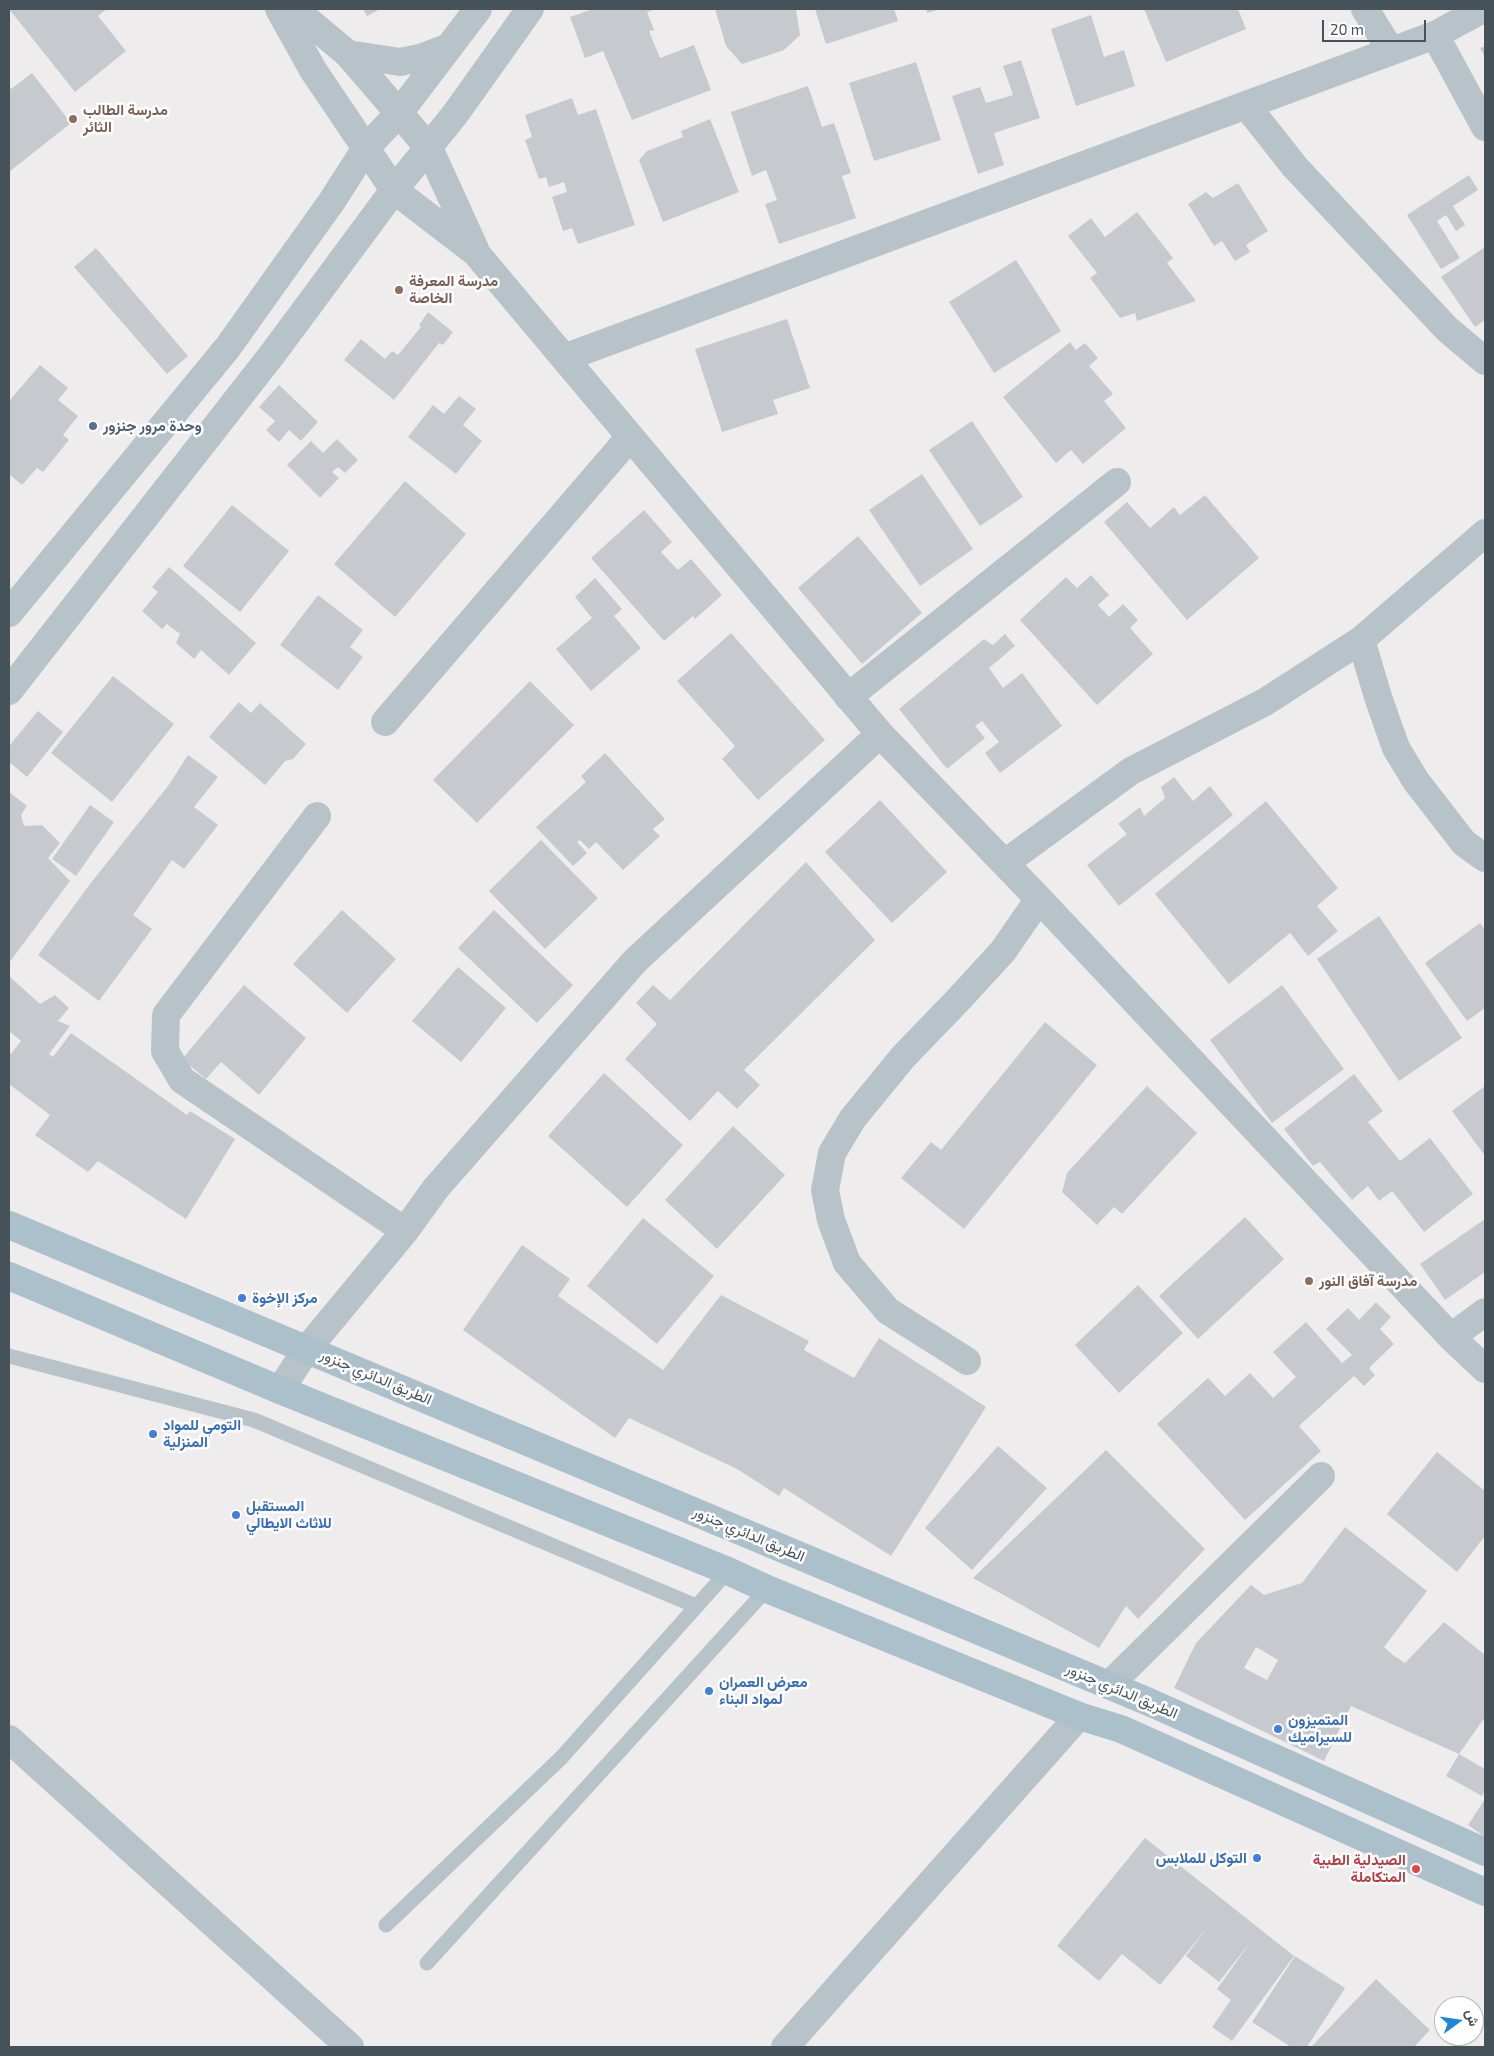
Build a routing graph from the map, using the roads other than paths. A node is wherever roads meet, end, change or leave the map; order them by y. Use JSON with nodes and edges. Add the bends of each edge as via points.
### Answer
{"nodes":[{"id":1,"x":279,"y":9,"type":"edge"},
{"id":2,"x":294,"y":9,"type":"edge"},
{"id":3,"x":478,"y":9,"type":"edge"},
{"id":4,"x":530,"y":9,"type":"edge"},
{"id":5,"x":1366,"y":9,"type":"edge"},
{"id":6,"x":1483,"y":9,"type":"edge"},
{"id":7,"x":1434,"y":35,"type":"junction"},
{"id":8,"x":449,"y":47,"type":"junction"},
{"id":9,"x":1391,"y":51,"type":"junction"},
{"id":10,"x":348,"y":54,"type":"junction"},
{"id":11,"x":1246,"y":105,"type":"junction"},
{"id":12,"x":399,"y":113,"type":"junction"},
{"id":13,"x":1485,"y":127,"type":"edge"},
{"id":14,"x":366,"y":148,"type":"junction"},
{"id":15,"x":429,"y":148,"type":"junction"},
{"id":16,"x":394,"y":190,"type":"junction"},
{"id":17,"x":476,"y":253,"type":"junction"},
{"id":18,"x":564,"y":358,"type":"junction"},
{"id":19,"x":1485,"y":362,"type":"edge"},
{"id":20,"x":630,"y":437,"type":"junction"},
{"id":21,"x":1117,"y":482,"type":"dead end"},
{"id":22,"x":1485,"y":533,"type":"edge"},
{"id":23,"x":9,"y":613,"type":"edge"},
{"id":24,"x":1361,"y":640,"type":"junction"},
{"id":25,"x":9,"y":691,"type":"edge"},
{"id":26,"x":848,"y":697,"type":"junction"},
{"id":27,"x":385,"y":722,"type":"dead end"},
{"id":28,"x":880,"y":734,"type":"junction"},
{"id":29,"x":317,"y":816,"type":"dead end"},
{"id":30,"x":1485,"y":858,"type":"edge"},
{"id":31,"x":1005,"y":863,"type":"junction"},
{"id":32,"x":1039,"y":899,"type":"junction"},
{"id":33,"x":9,"y":1225,"type":"edge"},
{"id":34,"x":405,"y":1231,"type":"junction"},
{"id":35,"x":9,"y":1276,"type":"edge"},
{"id":36,"x":1485,"y":1312,"type":"edge"},
{"id":37,"x":1451,"y":1337,"type":"junction"},
{"id":38,"x":307,"y":1349,"type":"junction"},
{"id":39,"x":9,"y":1356,"type":"edge"},
{"id":40,"x":967,"y":1361,"type":"dead end"},
{"id":41,"x":1485,"y":1369,"type":"edge"},
{"id":42,"x":280,"y":1390,"type":"junction"},
{"id":43,"x":1321,"y":1476,"type":"dead end"},
{"id":44,"x":728,"y":1571,"type":"junction"},
{"id":45,"x":767,"y":1589,"type":"junction"},
{"id":46,"x":696,"y":1606,"type":"junction"},
{"id":47,"x":1109,"y":1685,"type":"junction"},
{"id":48,"x":1079,"y":1716,"type":"junction"},
{"id":49,"x":9,"y":1739,"type":"edge"},
{"id":50,"x":1485,"y":1852,"type":"edge"},
{"id":51,"x":1485,"y":1892,"type":"edge"},
{"id":52,"x":386,"y":1925,"type":"dead end"},
{"id":53,"x":427,"y":1963,"type":"dead end"},
{"id":54,"x":350,"y":2047,"type":"edge"},
{"id":55,"x":785,"y":2047,"type":"edge"}],
"edges":[{"from":1,"to":14,"type":"street","via":[[313,70]]},
{"from":2,"to":10,"type":"street"},
{"from":3,"to":8,"type":"street"},
{"from":4,"to":15,"type":"street"},
{"from":5,"to":9,"type":"street"},
{"from":6,"to":7,"type":"street"},
{"from":7,"to":9,"type":"street"},
{"from":7,"to":13,"type":"street"},
{"from":8,"to":10,"type":"street","via":[[400,62]]},
{"from":8,"to":12,"type":"street"},
{"from":9,"to":11,"type":"street"},
{"from":10,"to":12,"type":"street"},
{"from":11,"to":18,"type":"street"},
{"from":11,"to":19,"type":"street","via":[[1302,174],[1447,329]]},
{"from":12,"to":14,"type":"street"},
{"from":12,"to":15,"type":"street"},
{"from":14,"to":16,"type":"street"},
{"from":14,"to":23,"type":"street","via":[[228,347]]},
{"from":15,"to":16,"type":"street"},
{"from":15,"to":17,"type":"street"},
{"from":16,"to":17,"type":"street"},
{"from":16,"to":25,"type":"street","via":[[274,352]]},
{"from":17,"to":18,"type":"street"},
{"from":18,"to":20,"type":"street"},
{"from":20,"to":26,"type":"street"},
{"from":20,"to":27,"type":"street"},
{"from":21,"to":26,"type":"street"},
{"from":22,"to":24,"type":"street"},
{"from":24,"to":30,"type":"street","via":[[1390,732],[1411,773],[1437,812],[1464,843]]},
{"from":24,"to":31,"type":"street","via":[[1265,702],[1131,771]]},
{"from":26,"to":28,"type":"street"},
{"from":28,"to":31,"type":"street"},
{"from":28,"to":34,"type":"street","via":[[635,961],[436,1188]]},
{"from":29,"to":34,"type":"street","via":[[166,1015],[165,1051],[182,1080]]},
{"from":31,"to":32,"type":"street"},
{"from":32,"to":37,"type":"street"},
{"from":32,"to":40,"type":"street","via":[[1003,951],[903,1056],[853,1118],[832,1153],[825,1190],[831,1220],[848,1264],[888,1311]]},
{"from":33,"to":38,"type":"main road","name":"الطريق الدائري جنزور"},
{"from":34,"to":38,"type":"street"},
{"from":35,"to":42,"type":"main road"},
{"from":36,"to":37,"type":"street"},
{"from":37,"to":41,"type":"street"},
{"from":38,"to":42,"type":"street"},
{"from":38,"to":47,"type":"main road","name":"الطريق الدائري جنزور"},
{"from":39,"to":46,"type":"lane","via":[[254,1420]]},
{"from":42,"to":44,"type":"main road"},
{"from":43,"to":47,"type":"street"},
{"from":44,"to":45,"type":"main road"},
{"from":44,"to":46,"type":"lane"},
{"from":45,"to":48,"type":"main road"},
{"from":45,"to":53,"type":"lane"},
{"from":46,"to":52,"type":"lane","via":[[561,1758]]},
{"from":47,"to":50,"type":"main road","name":"الطريق الدائري جنزور"},
{"from":48,"to":51,"type":"main road","via":[[1120,1728]]},
{"from":48,"to":55,"type":"street"},
{"from":49,"to":54,"type":"street"}]}
